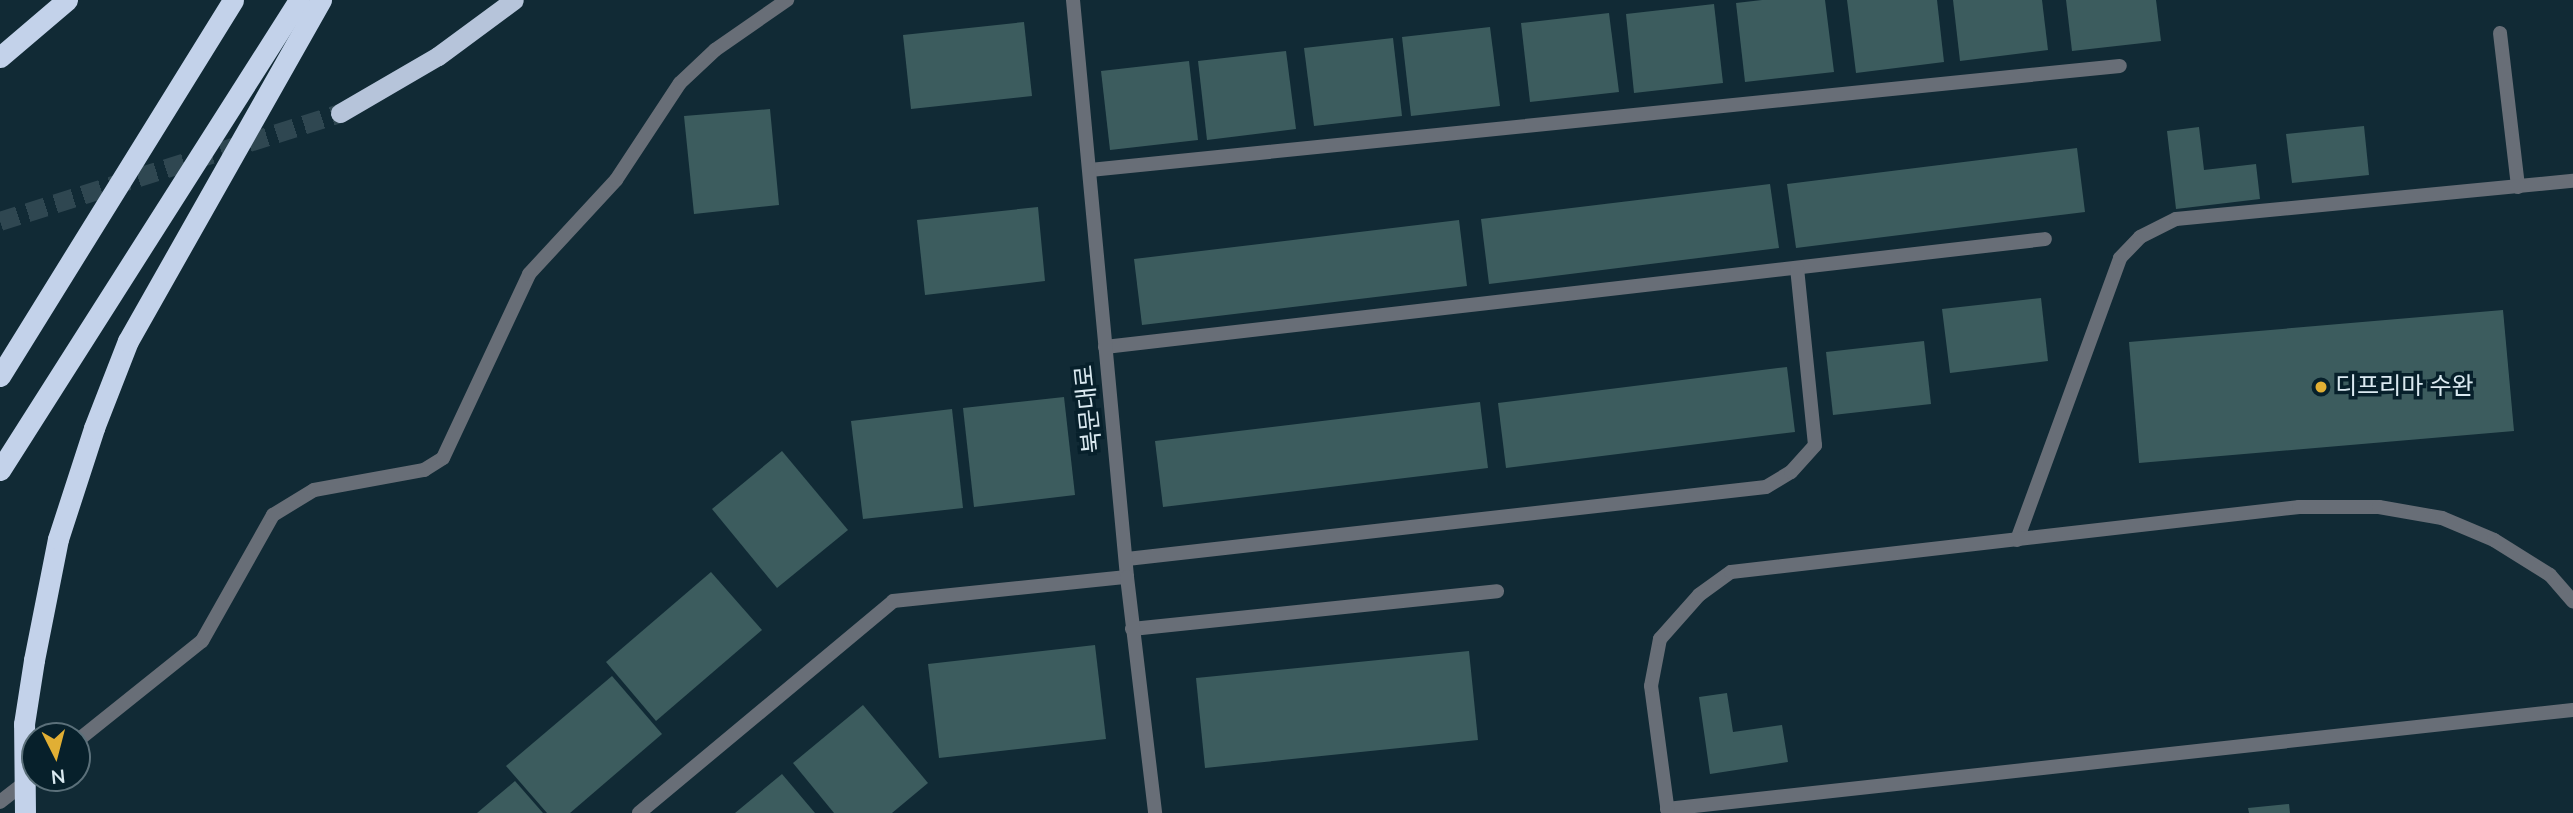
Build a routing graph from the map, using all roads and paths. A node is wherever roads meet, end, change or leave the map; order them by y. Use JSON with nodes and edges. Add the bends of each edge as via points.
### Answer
{"nodes":[{"id":1,"x":67,"y":0,"type":"edge"},
{"id":2,"x":233,"y":0,"type":"edge"},
{"id":3,"x":299,"y":0,"type":"edge"},
{"id":4,"x":321,"y":0,"type":"edge"},
{"id":5,"x":514,"y":0,"type":"edge"},
{"id":6,"x":787,"y":0,"type":"edge"},
{"id":7,"x":1073,"y":0,"type":"edge"},
{"id":8,"x":2500,"y":33,"type":"dead end"},
{"id":9,"x":5,"y":52,"type":"edge"},
{"id":10,"x":2120,"y":66,"type":"dead end"},
{"id":11,"x":340,"y":113,"type":"tunnel mouth"},
{"id":12,"x":1090,"y":170,"type":"junction"},
{"id":13,"x":2573,"y":181,"type":"edge"},
{"id":14,"x":2518,"y":187,"type":"junction"},
{"id":15,"x":2045,"y":239,"type":"dead end"},
{"id":16,"x":1797,"y":268,"type":"junction"},
{"id":17,"x":1105,"y":347,"type":"junction"},
{"id":18,"x":0,"y":376,"type":"edge"},
{"id":19,"x":0,"y":470,"type":"edge"},
{"id":20,"x":2017,"y":540,"type":"junction"},
{"id":21,"x":1127,"y":559,"type":"junction"},
{"id":22,"x":1127,"y":577,"type":"junction"},
{"id":23,"x":1497,"y":591,"type":"dead end"},
{"id":24,"x":2573,"y":601,"type":"edge"},
{"id":25,"x":1132,"y":629,"type":"junction"},
{"id":26,"x":2573,"y":710,"type":"edge"},
{"id":27,"x":91,"y":730,"type":"edge"},
{"id":28,"x":21,"y":786,"type":"edge"},
{"id":29,"x":0,"y":803,"type":"edge"},
{"id":30,"x":1667,"y":811,"type":"edge"},
{"id":31,"x":25,"y":813,"type":"edge"},
{"id":32,"x":639,"y":813,"type":"edge"},
{"id":33,"x":1155,"y":813,"type":"edge"}],
"edges":[{"from":1,"to":9,"type":"highway"},
{"from":2,"to":18,"type":"highway"},
{"from":3,"to":19,"type":"highway"},
{"from":4,"to":31,"type":"highway","via":[[128,341],[58,539],[24,724]]},
{"from":5,"to":11,"type":"highway","via":[[438,56]]},
{"from":6,"to":27,"type":"street","via":[[715,50],[680,83],[616,180],[529,274],[443,458],[424,470],[314,490],[273,515],[202,641]]},
{"from":7,"to":12,"type":"street","name":"북문대로"},
{"from":8,"to":14,"type":"street"},
{"from":10,"to":12,"type":"street"},
{"from":12,"to":17,"type":"street","name":"북문대로"},
{"from":13,"to":14,"type":"street"},
{"from":14,"to":20,"type":"street","via":[[2176,219],[2140,237],[2120,258]]},
{"from":15,"to":16,"type":"street"},
{"from":16,"to":17,"type":"street"},
{"from":16,"to":21,"type":"street","via":[[1815,445],[1791,472],[1766,487]]},
{"from":17,"to":21,"type":"street","name":"북문대로"},
{"from":20,"to":24,"type":"street","via":[[2299,507],[2379,507],[2442,518],[2494,540],[2550,575]]},
{"from":20,"to":30,"type":"street","via":[[1731,572],[1699,595],[1660,639],[1651,685]]},
{"from":21,"to":22,"type":"street","name":"북문대로"},
{"from":22,"to":25,"type":"street","name":"북문대로"},
{"from":22,"to":32,"type":"street","via":[[893,601]]},
{"from":23,"to":25,"type":"street"},
{"from":25,"to":33,"type":"street","name":"북문대로"},
{"from":26,"to":30,"type":"street"},
{"from":28,"to":29,"type":"street"}]}
